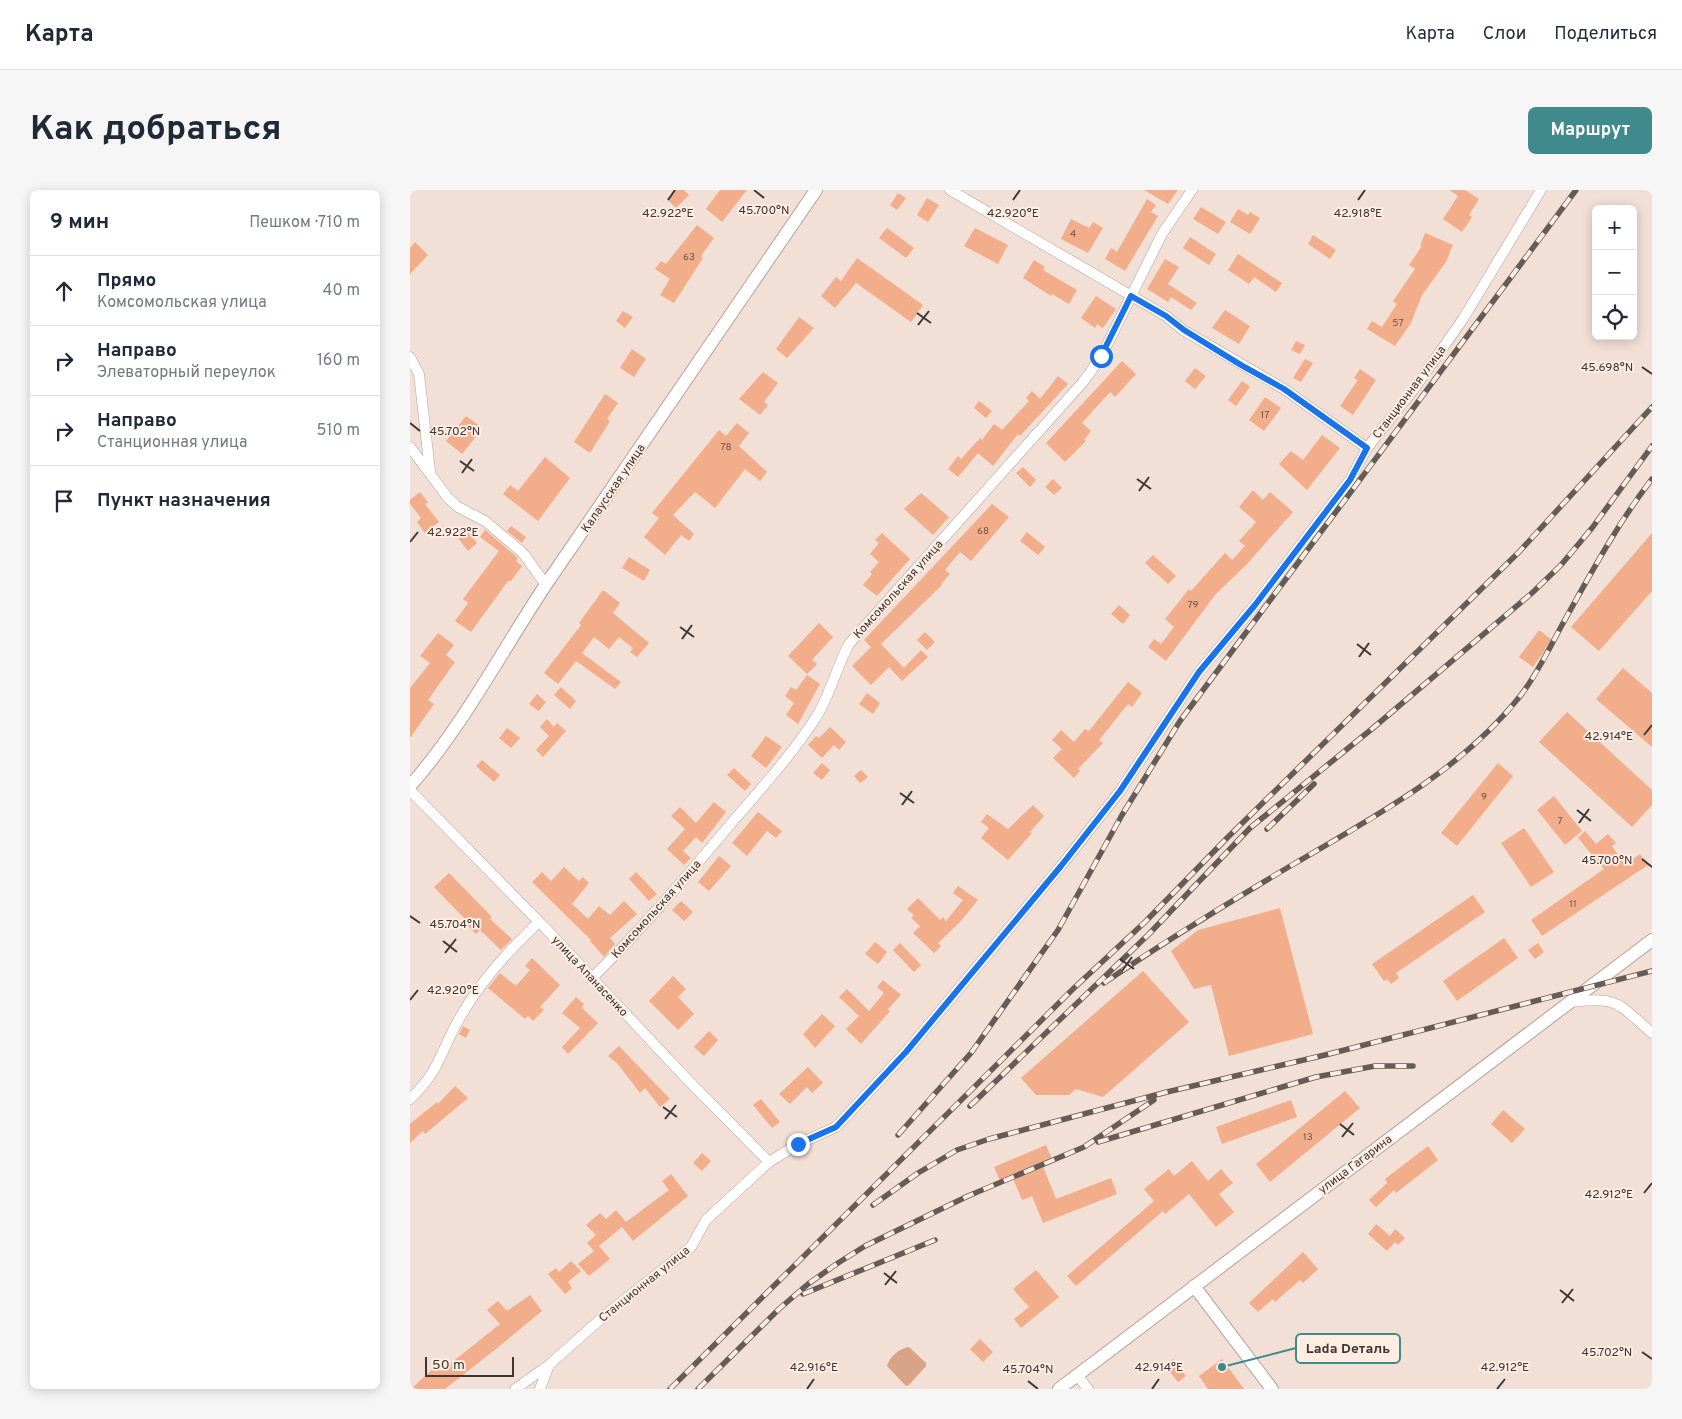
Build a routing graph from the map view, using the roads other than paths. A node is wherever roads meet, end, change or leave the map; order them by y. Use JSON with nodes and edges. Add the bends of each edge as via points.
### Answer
{"nodes":[{"id":1,"x":816,"y":190,"type":"edge"},
{"id":2,"x":950,"y":190,"type":"edge"},
{"id":3,"x":1192,"y":190,"type":"edge"},
{"id":4,"x":1542,"y":190,"type":"edge"},
{"id":5,"x":1131,"y":296,"type":"junction"},
{"id":6,"x":410,"y":357,"type":"edge"},
{"id":7,"x":410,"y":447,"type":"edge"},
{"id":8,"x":1367,"y":448,"type":"junction"},
{"id":9,"x":430,"y":471,"type":"junction"},
{"id":10,"x":546,"y":585,"type":"junction"},
{"id":11,"x":410,"y":786,"type":"edge"},
{"id":12,"x":410,"y":790,"type":"edge"},
{"id":13,"x":538,"y":922,"type":"junction"},
{"id":14,"x":1652,"y":940,"type":"edge"},
{"id":15,"x":592,"y":978,"type":"junction"},
{"id":16,"x":1570,"y":1002,"type":"junction"},
{"id":17,"x":1652,"y":1034,"type":"edge"},
{"id":18,"x":410,"y":1099,"type":"edge"},
{"id":19,"x":769,"y":1162,"type":"junction"},
{"id":20,"x":1194,"y":1286,"type":"junction"},
{"id":21,"x":549,"y":1365,"type":"junction"},
{"id":22,"x":1076,"y":1375,"type":"junction"},
{"id":23,"x":515,"y":1389,"type":"edge"},
{"id":24,"x":540,"y":1389,"type":"edge"},
{"id":25,"x":1059,"y":1389,"type":"edge"},
{"id":26,"x":1088,"y":1389,"type":"edge"},
{"id":27,"x":1272,"y":1389,"type":"edge"}],
"edges":[{"from":1,"to":10,"type":"street","name":"Калаусская улица"},
{"from":2,"to":5,"type":"street"},
{"from":3,"to":5,"type":"street","name":"Комсомольская улица","via":[[1162,234]]},
{"from":4,"to":8,"type":"street","name":"Станционная улица","via":[[1438,355]]},
{"from":5,"to":8,"type":"street","via":[[1284,389]]},
{"from":5,"to":15,"type":"street","name":"Комсомольская улица","via":[[1101,356],[1083,382],[849,644],[832,688],[815,719],[782,764],[690,872]]},
{"from":6,"to":9,"type":"street","via":[[419,374]]},
{"from":7,"to":9,"type":"street"},
{"from":8,"to":19,"type":"street","name":"Станционная улица","via":[[1350,480],[1255,605],[1199,672],[1120,791],[906,1052],[836,1127],[798,1144]]},
{"from":9,"to":10,"type":"street","via":[[453,502],[485,521],[523,553]]},
{"from":10,"to":11,"type":"street","name":"Калаусская улица","via":[[477,694]]},
{"from":12,"to":13,"type":"street","name":"улица Апанасенко"},
{"from":13,"to":15,"type":"street","name":"улица Апанасенко"},
{"from":13,"to":18,"type":"street","via":[[497,966],[470,1002],[458,1020],[436,1070],[426,1085]]},
{"from":14,"to":16,"type":"street","name":"улица Гагарина"},
{"from":15,"to":19,"type":"street","name":"улица Апанасенко"},
{"from":16,"to":17,"type":"street","via":[[1615,1001]]},
{"from":16,"to":20,"type":"street","name":"улица Гагарина"},
{"from":19,"to":21,"type":"street","name":"Станционная улица","via":[[706,1220],[691,1247],[604,1316]]},
{"from":20,"to":22,"type":"street","name":"улица Гагарина"},
{"from":20,"to":27,"type":"street"},
{"from":21,"to":23,"type":"street","name":"Станционная улица"},
{"from":21,"to":24,"type":"street"},
{"from":22,"to":25,"type":"street","name":"улица Гагарина"},
{"from":22,"to":26,"type":"street"}]}
